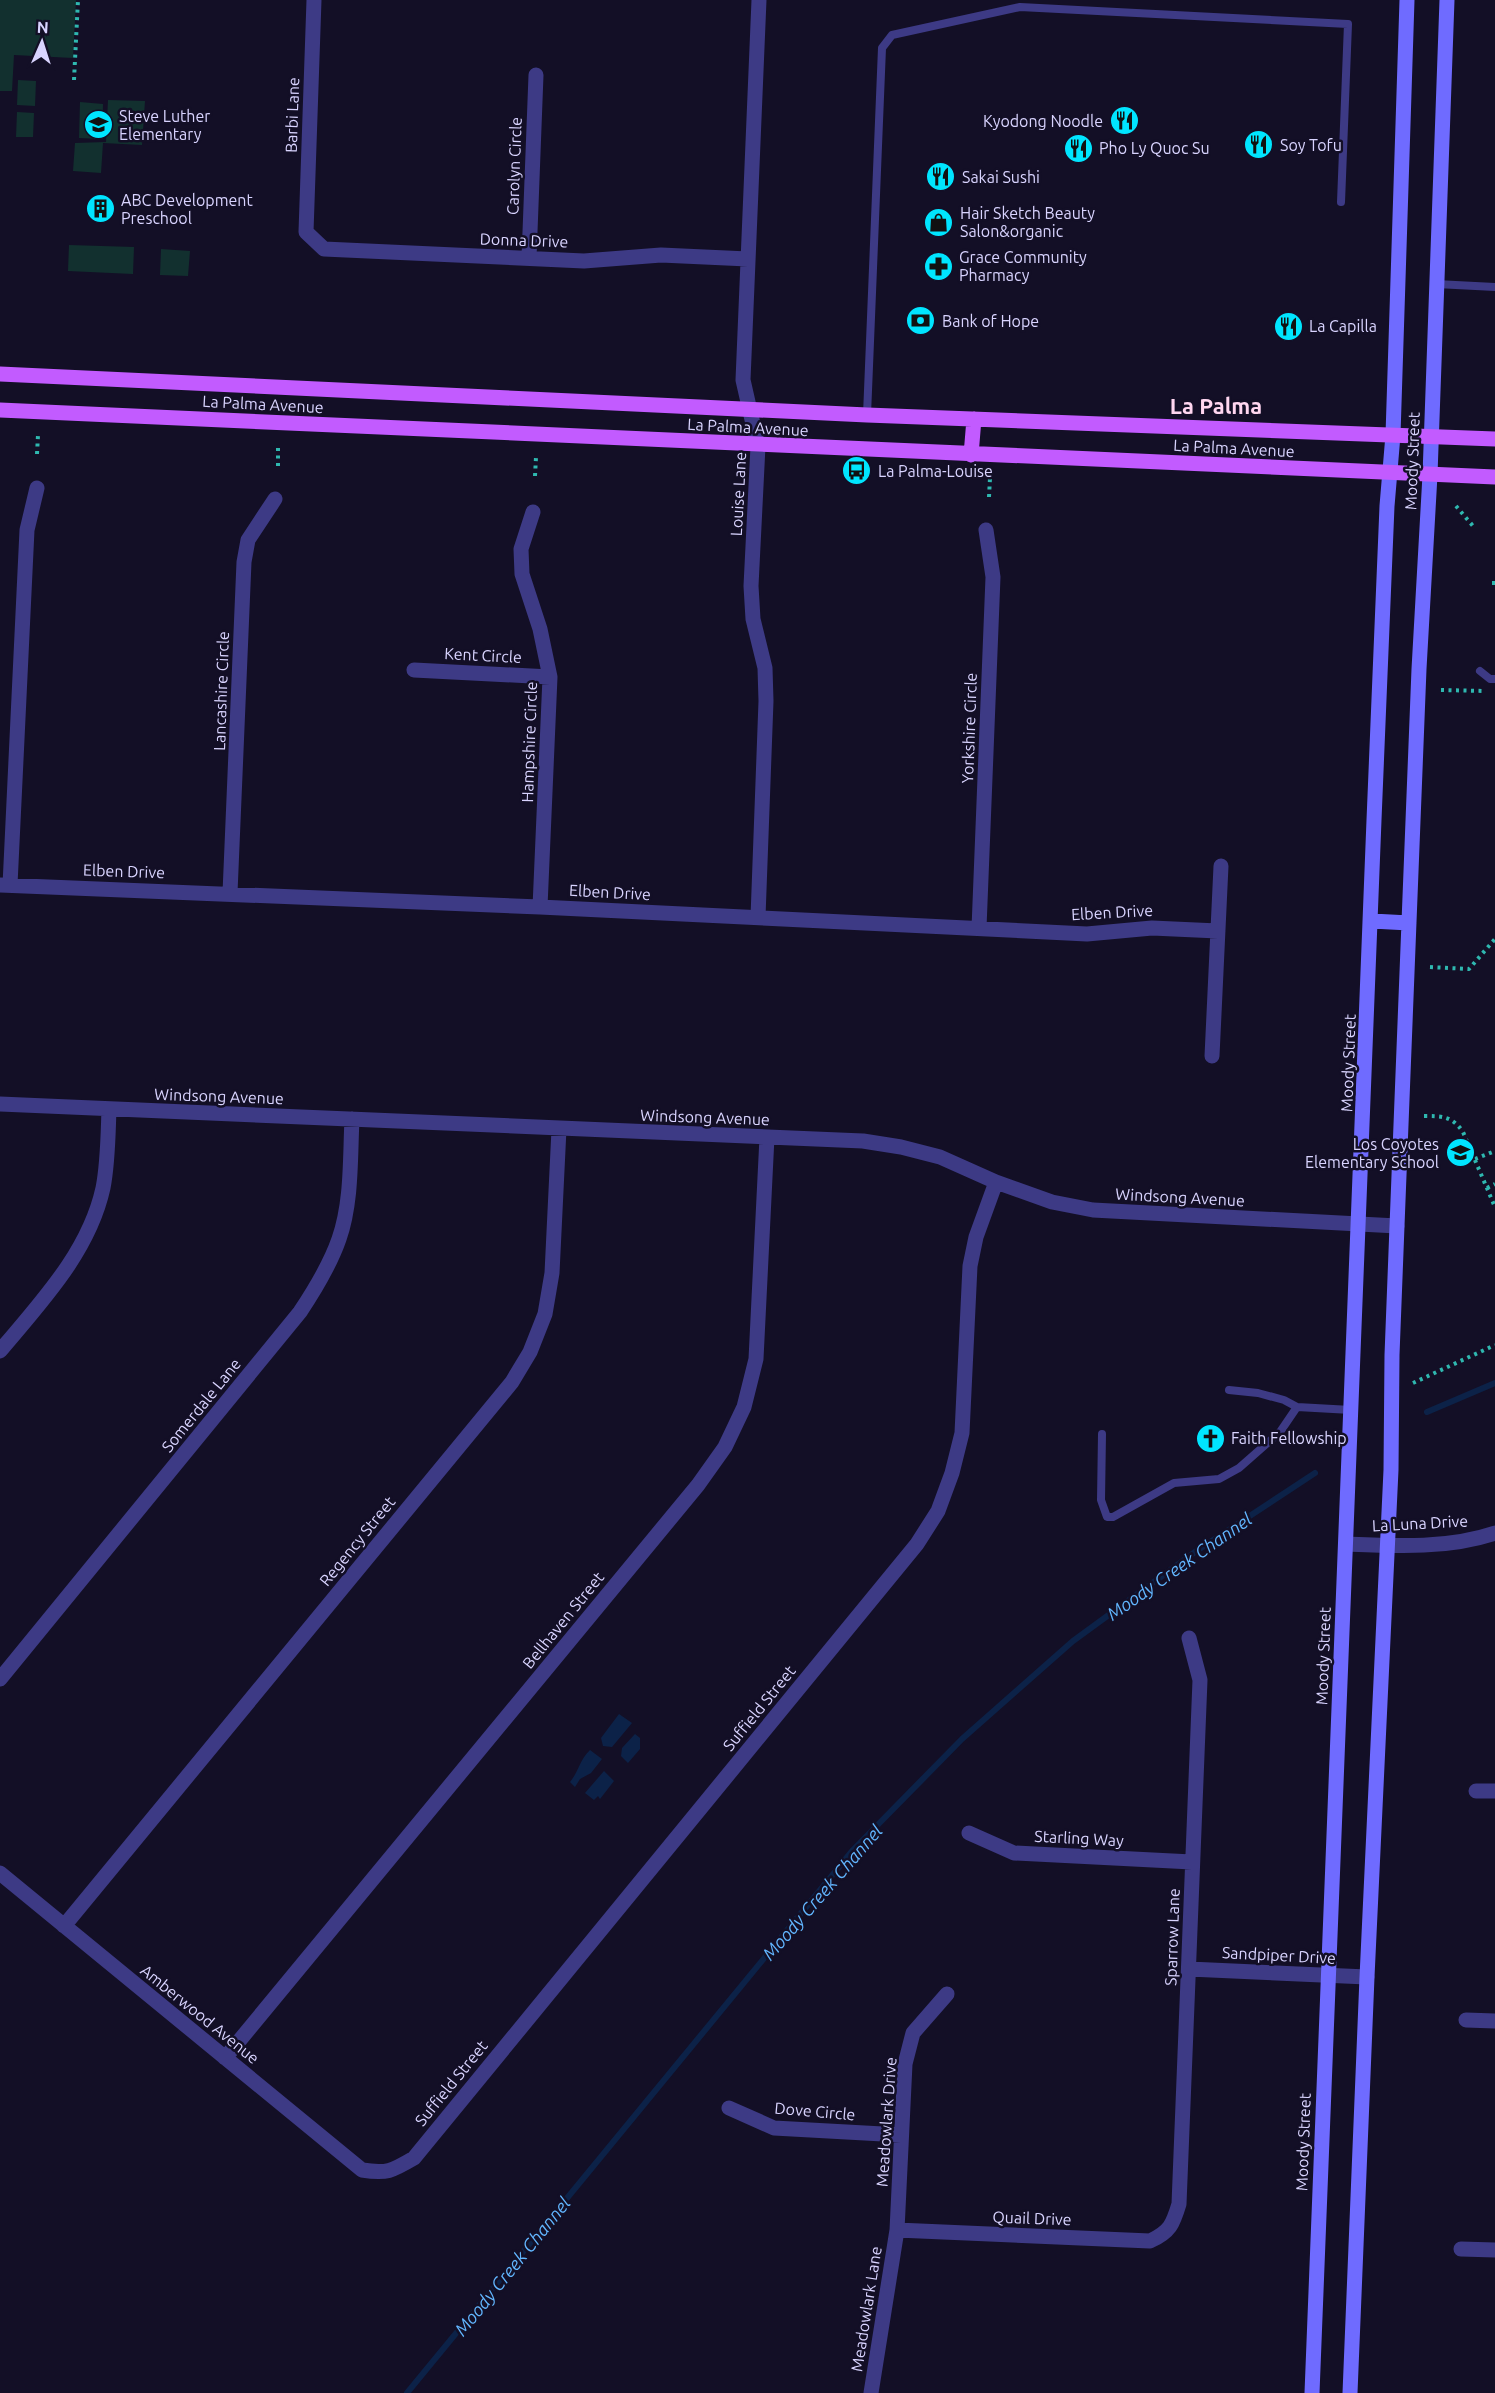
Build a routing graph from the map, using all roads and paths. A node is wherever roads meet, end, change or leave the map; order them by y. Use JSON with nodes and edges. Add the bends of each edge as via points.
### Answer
{"nodes":[{"id":1,"x":78,"y":0,"type":"edge"},
{"id":2,"x":315,"y":0,"type":"edge"},
{"id":3,"x":759,"y":0,"type":"edge"},
{"id":4,"x":1407,"y":0,"type":"edge"},
{"id":5,"x":1447,"y":0,"type":"edge"},
{"id":6,"x":536,"y":75,"type":"dead end"},
{"id":7,"x":74,"y":80,"type":"dead end"},
{"id":8,"x":1341,"y":202,"type":"dead end"},
{"id":9,"x":306,"y":232,"type":"joint"},
{"id":10,"x":529,"y":258,"type":"junction"},
{"id":11,"x":748,"y":259,"type":"junction"},
{"id":12,"x":1436,"y":284,"type":"junction"},
{"id":13,"x":1495,"y":287,"type":"edge"},
{"id":14,"x":0,"y":374,"type":"edge"},
{"id":15,"x":0,"y":410,"type":"edge"},
{"id":16,"x":750,"y":410,"type":"junction"},
{"id":17,"x":867,"y":415,"type":"junction"},
{"id":18,"x":974,"y":419,"type":"junction"},
{"id":19,"x":38,"y":435,"type":"dead end"},
{"id":20,"x":1393,"y":435,"type":"junction"},
{"id":21,"x":1432,"y":436,"type":"junction"},
{"id":22,"x":1495,"y":439,"type":"edge"},
{"id":23,"x":278,"y":446,"type":"dead end"},
{"id":24,"x":758,"y":446,"type":"junction"},
{"id":25,"x":37,"y":454,"type":"dead end"},
{"id":26,"x":971,"y":455,"type":"junction"},
{"id":27,"x":536,"y":457,"type":"dead end"},
{"id":28,"x":278,"y":466,"type":"dead end"},
{"id":29,"x":1391,"y":473,"type":"junction"},
{"id":30,"x":1430,"y":475,"type":"junction"},
{"id":31,"x":535,"y":476,"type":"dead end"},
{"id":32,"x":1495,"y":477,"type":"edge"},
{"id":33,"x":990,"y":478,"type":"dead end"},
{"id":34,"x":37,"y":488,"type":"dead end"},
{"id":35,"x":989,"y":497,"type":"dead end"},
{"id":36,"x":275,"y":499,"type":"dead end"},
{"id":37,"x":1456,"y":506,"type":"dead end"},
{"id":38,"x":533,"y":512,"type":"dead end"},
{"id":39,"x":1473,"y":526,"type":"dead end"},
{"id":40,"x":986,"y":530,"type":"dead end"},
{"id":41,"x":414,"y":670,"type":"dead end"},
{"id":42,"x":1480,"y":671,"type":"dead end"},
{"id":43,"x":550,"y":677,"type":"junction"},
{"id":44,"x":1495,"y":679,"type":"edge"},
{"id":45,"x":1441,"y":690,"type":"dead end"},
{"id":46,"x":1495,"y":692,"type":"edge"},
{"id":47,"x":1221,"y":866,"type":"dead end"},
{"id":48,"x":5,"y":885,"type":"edge"},
{"id":49,"x":230,"y":893,"type":"junction"},
{"id":50,"x":540,"y":907,"type":"junction"},
{"id":51,"x":758,"y":918,"type":"junction"},
{"id":52,"x":1372,"y":921,"type":"junction"},
{"id":53,"x":1409,"y":923,"type":"junction"},
{"id":54,"x":979,"y":928,"type":"junction"},
{"id":55,"x":1218,"y":931,"type":"junction"},
{"id":56,"x":1495,"y":939,"type":"edge"},
{"id":57,"x":1430,"y":967,"type":"dead end"},
{"id":58,"x":1212,"y":1056,"type":"dead end"},
{"id":59,"x":0,"y":1104,"type":"edge"},
{"id":60,"x":109,"y":1109,"type":"junction"},
{"id":61,"x":1424,"y":1116,"type":"dead end"},
{"id":62,"x":352,"y":1119,"type":"junction"},
{"id":63,"x":559,"y":1129,"type":"junction"},
{"id":64,"x":767,"y":1137,"type":"junction"},
{"id":65,"x":1495,"y":1151,"type":"edge"},
{"id":66,"x":1474,"y":1159,"type":"junction"},
{"id":67,"x":996,"y":1182,"type":"junction"},
{"id":68,"x":1495,"y":1184,"type":"edge"},
{"id":69,"x":1487,"y":1188,"type":"junction"},
{"id":70,"x":1495,"y":1207,"type":"edge"},
{"id":71,"x":1358,"y":1224,"type":"junction"},
{"id":72,"x":1397,"y":1226,"type":"junction"},
{"id":73,"x":1495,"y":1345,"type":"edge"},
{"id":74,"x":0,"y":1351,"type":"edge"},
{"id":75,"x":1413,"y":1383,"type":"dead end"},
{"id":76,"x":1229,"y":1390,"type":"dead end"},
{"id":77,"x":1297,"y":1407,"type":"junction"},
{"id":78,"x":1351,"y":1410,"type":"junction"},
{"id":79,"x":1102,"y":1434,"type":"dead end"},
{"id":80,"x":1495,"y":1533,"type":"edge"},
{"id":81,"x":1346,"y":1544,"type":"junction"},
{"id":82,"x":1388,"y":1546,"type":"junction"},
{"id":83,"x":1189,"y":1638,"type":"dead end"},
{"id":84,"x":0,"y":1679,"type":"edge"},
{"id":85,"x":1476,"y":1791,"type":"dead end"},
{"id":86,"x":1495,"y":1791,"type":"edge"},
{"id":87,"x":969,"y":1833,"type":"dead end"},
{"id":88,"x":1192,"y":1862,"type":"junction"},
{"id":89,"x":0,"y":1873,"type":"edge"},
{"id":90,"x":64,"y":1926,"type":"junction"},
{"id":91,"x":1189,"y":1969,"type":"junction"},
{"id":92,"x":1328,"y":1975,"type":"junction"},
{"id":93,"x":1367,"y":1977,"type":"junction"},
{"id":94,"x":947,"y":1994,"type":"dead end"},
{"id":95,"x":1466,"y":2020,"type":"dead end"},
{"id":96,"x":1495,"y":2021,"type":"edge"},
{"id":97,"x":225,"y":2058,"type":"junction"},
{"id":98,"x":729,"y":2108,"type":"dead end"},
{"id":99,"x":901,"y":2136,"type":"junction"},
{"id":100,"x":381,"y":2173,"type":"joint"},
{"id":101,"x":897,"y":2230,"type":"junction"},
{"id":102,"x":1165,"y":2234,"type":"joint"},
{"id":103,"x":1461,"y":2249,"type":"dead end"},
{"id":104,"x":1495,"y":2250,"type":"edge"},
{"id":105,"x":871,"y":2393,"type":"edge"},
{"id":106,"x":1312,"y":2393,"type":"edge"},
{"id":107,"x":1350,"y":2393,"type":"edge"}],
"edges":[{"from":1,"to":7,"type":"path"},
{"from":2,"to":9,"type":"street","name":"Barbi Lane"},
{"from":3,"to":11,"type":"street","name":"Louise Lane"},
{"from":4,"to":20,"type":"main road","name":"Moody Street"},
{"from":5,"to":12,"type":"main road","name":"Moody Street"},
{"from":6,"to":10,"type":"street","name":"Carolyn Circle"},
{"from":8,"to":17,"type":"lane","via":[[1348,24],[1020,7],[892,35],[882,48]]},
{"from":9,"to":10,"type":"street","name":"Donna Drive","via":[[324,249]]},
{"from":10,"to":11,"type":"street","name":"Donna Drive","via":[[584,261],[661,255]]},
{"from":11,"to":16,"type":"street","name":"Louise Lane","via":[[743,380]]},
{"from":12,"to":13,"type":"lane"},
{"from":12,"to":21,"type":"main road","name":"Moody Street"},
{"from":14,"to":16,"type":"main road","name":"La Palma Avenue"},
{"from":15,"to":24,"type":"main road","name":"La Palma Avenue"},
{"from":16,"to":17,"type":"main road","name":"La Palma Avenue"},
{"from":16,"to":24,"type":"street","name":"Louise Lane"},
{"from":17,"to":18,"type":"main road","name":"La Palma Avenue"},
{"from":18,"to":20,"type":"main road","name":"La Palma Avenue"},
{"from":18,"to":26,"type":"main road"},
{"from":19,"to":25,"type":"path"},
{"from":20,"to":21,"type":"main road","name":"La Palma Avenue"},
{"from":20,"to":29,"type":"main road","name":"Moody Street"},
{"from":21,"to":22,"type":"main road","name":"La Palma Avenue"},
{"from":21,"to":30,"type":"main road","name":"Moody Street"},
{"from":23,"to":28,"type":"path"},
{"from":24,"to":26,"type":"main road","name":"La Palma Avenue"},
{"from":24,"to":51,"type":"street","name":"Louise Lane","via":[[751,586],[753,619],[765,668],[766,701]]},
{"from":26,"to":29,"type":"main road","name":"La Palma Avenue"},
{"from":27,"to":31,"type":"path"},
{"from":29,"to":30,"type":"main road","name":"La Palma Avenue"},
{"from":29,"to":52,"type":"main road","name":"Moody Street","via":[[1386,518]]},
{"from":30,"to":32,"type":"main road","name":"La Palma Avenue"},
{"from":30,"to":53,"type":"main road","name":"Moody Street"},
{"from":33,"to":35,"type":"path"},
{"from":34,"to":48,"type":"street","via":[[27,530]]},
{"from":36,"to":49,"type":"street","name":"Lancashire Circle","via":[[248,540],[244,562]]},
{"from":37,"to":39,"type":"path"},
{"from":38,"to":43,"type":"street","name":"Hampshire Circle","via":[[521,549],[522,574]]},
{"from":40,"to":54,"type":"street","name":"Yorkshire Circle","via":[[993,577]]},
{"from":41,"to":43,"type":"street","name":"Kent Circle"},
{"from":42,"to":44,"type":"lane"},
{"from":43,"to":50,"type":"street","name":"Hampshire Circle"},
{"from":45,"to":46,"type":"path"},
{"from":47,"to":55,"type":"street"},
{"from":48,"to":49,"type":"street","name":"Elben Drive"},
{"from":49,"to":50,"type":"street","name":"Elben Drive"},
{"from":50,"to":51,"type":"street","name":"Elben Drive"},
{"from":51,"to":54,"type":"street","name":"Elben Drive"},
{"from":52,"to":53,"type":"main road"},
{"from":52,"to":71,"type":"main road","name":"Moody Street"},
{"from":53,"to":72,"type":"main road","name":"Moody Street"},
{"from":54,"to":55,"type":"street","name":"Elben Drive","via":[[1087,934],[1152,928]]},
{"from":55,"to":58,"type":"street"},
{"from":56,"to":57,"type":"path","via":[[1469,969]]},
{"from":59,"to":60,"type":"street","name":"Windsong Avenue"},
{"from":60,"to":62,"type":"street","name":"Windsong Avenue"},
{"from":60,"to":74,"type":"street","via":[[103,1187],[94,1219],[51,1289]]},
{"from":61,"to":66,"type":"path","via":[[1444,1116],[1457,1124]]},
{"from":62,"to":63,"type":"street","name":"Windsong Avenue"},
{"from":62,"to":84,"type":"street","name":"Somerdale Lane","via":[[347,1203],[340,1237],[323,1277],[300,1312]]},
{"from":63,"to":64,"type":"street","name":"Windsong Avenue"},
{"from":63,"to":90,"type":"street","name":"Regency Street","via":[[552,1273],[545,1314],[530,1352],[512,1382]]},
{"from":64,"to":67,"type":"street","name":"Windsong Avenue","via":[[863,1141],[901,1147],[940,1158]]},
{"from":64,"to":97,"type":"street","name":"Bellhaven Street","via":[[756,1359],[744,1407],[724,1447],[698,1485]]},
{"from":65,"to":66,"type":"path"},
{"from":66,"to":69,"type":"path"},
{"from":67,"to":71,"type":"street","name":"Windsong Avenue","via":[[1052,1202],[1093,1210]]},
{"from":67,"to":100,"type":"street","name":"Suffield Street","via":[[970,1266],[962,1433],[938,1511],[917,1544],[414,2158]]},
{"from":68,"to":69,"type":"path"},
{"from":69,"to":70,"type":"path"},
{"from":71,"to":72,"type":"street","name":"Windsong Avenue"},
{"from":71,"to":78,"type":"main road","name":"Moody Street"},
{"from":72,"to":82,"type":"main road","name":"Moody Street"},
{"from":73,"to":75,"type":"path"},
{"from":76,"to":77,"type":"lane","via":[[1284,1400]]},
{"from":77,"to":78,"type":"lane"},
{"from":77,"to":79,"type":"lane","via":[[1280,1432],[1239,1468],[1219,1479],[1174,1483],[1113,1517],[1107,1517],[1101,1500]]},
{"from":78,"to":81,"type":"main road","name":"Moody Street"},
{"from":80,"to":82,"type":"street","name":"La Luna Drive","via":[[1454,1542]]},
{"from":81,"to":82,"type":"street","name":"La Luna Drive"},
{"from":81,"to":92,"type":"main road","name":"Moody Street"},
{"from":82,"to":93,"type":"main road","name":"Moody Street"},
{"from":83,"to":88,"type":"street","name":"Sparrow Lane","via":[[1200,1680]]},
{"from":85,"to":86,"type":"street"},
{"from":87,"to":88,"type":"street","name":"Starling Way","via":[[1014,1853]]},
{"from":88,"to":91,"type":"street","name":"Sparrow Lane"},
{"from":89,"to":90,"type":"street","name":"Amberwood Avenue"},
{"from":90,"to":97,"type":"street","name":"Amberwood Avenue"},
{"from":91,"to":92,"type":"street","name":"Sandpiper Drive"},
{"from":91,"to":102,"type":"street","name":"Sparrow Lane","via":[[1179,2204],[1174,2222]]},
{"from":92,"to":93,"type":"street","name":"Sandpiper Drive"},
{"from":92,"to":106,"type":"main road","name":"Moody Street"},
{"from":93,"to":107,"type":"main road","name":"Moody Street"},
{"from":94,"to":99,"type":"street","name":"Meadowlark Drive","via":[[913,2033],[905,2064]]},
{"from":95,"to":96,"type":"street"},
{"from":97,"to":100,"type":"street","name":"Amberwood Avenue","via":[[345,2158],[362,2170]]},
{"from":98,"to":99,"type":"street","name":"Dove Circle","via":[[774,2128]]},
{"from":99,"to":101,"type":"street","name":"Meadowlark Drive"},
{"from":101,"to":102,"type":"street","name":"Quail Drive","via":[[1150,2241]]},
{"from":101,"to":105,"type":"street","name":"Meadowlark Lane"},
{"from":103,"to":104,"type":"street"}]}
